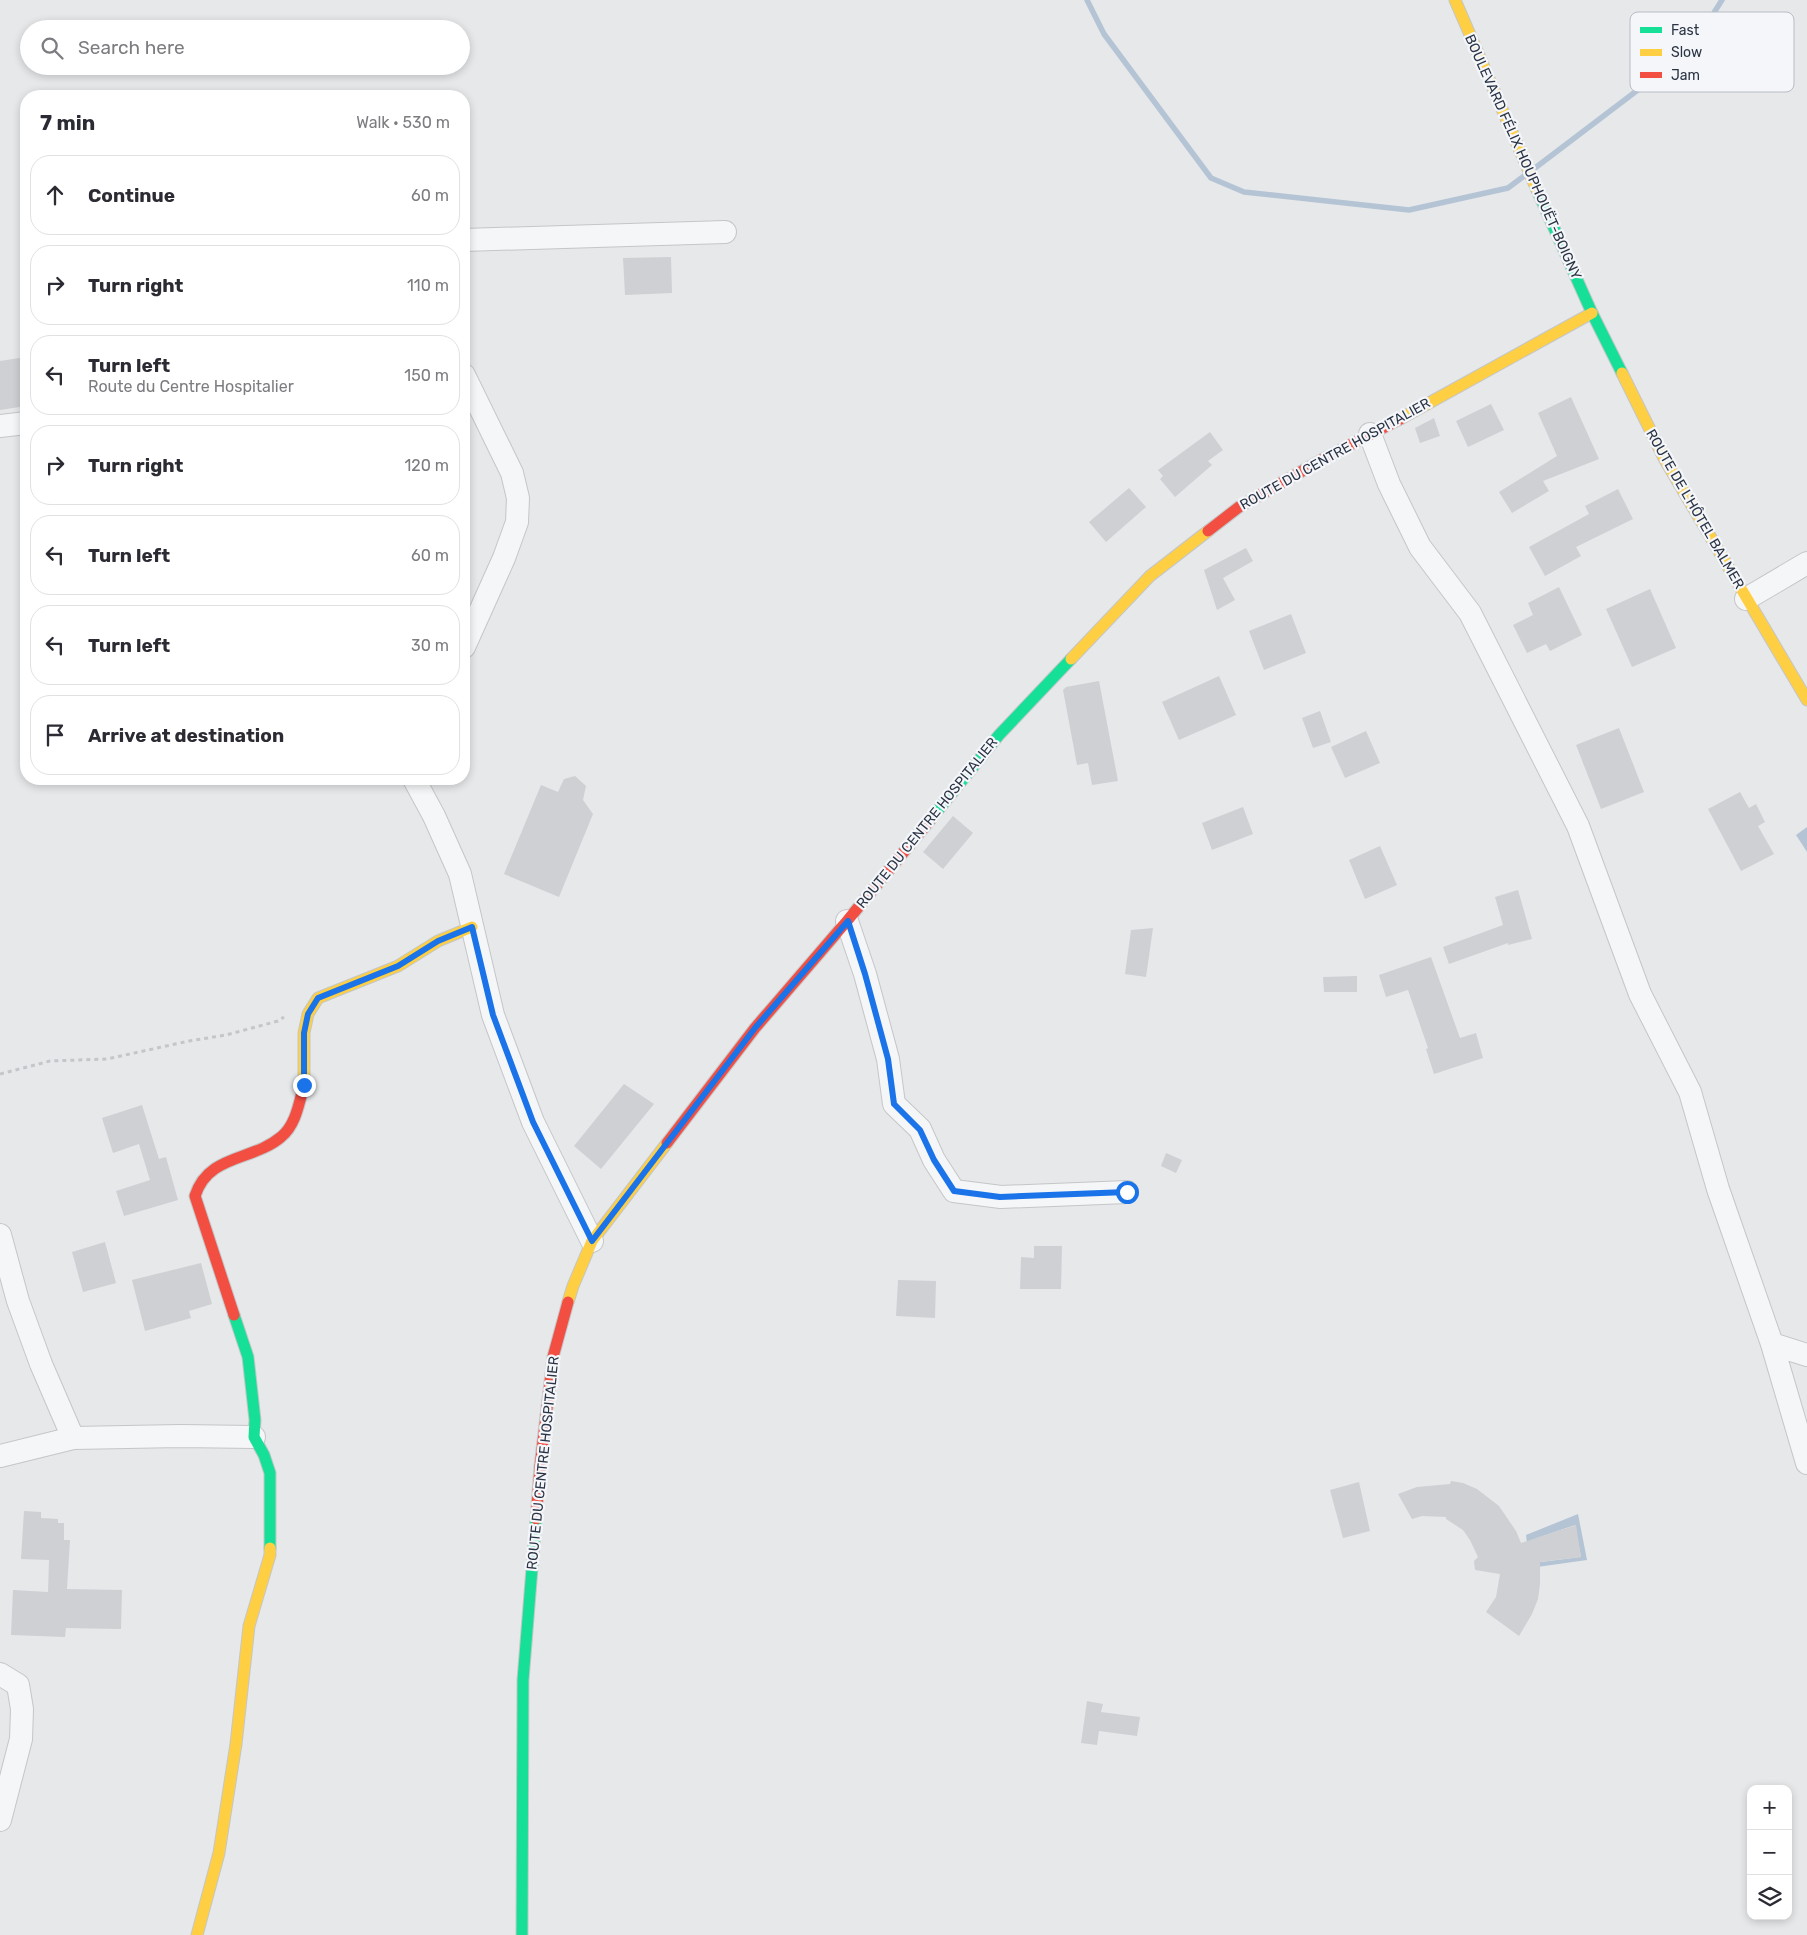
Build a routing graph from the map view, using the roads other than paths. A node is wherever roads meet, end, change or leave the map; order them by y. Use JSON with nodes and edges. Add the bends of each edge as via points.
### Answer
{"nodes":[{"id":1,"x":1455,"y":0,"type":"edge"},
{"id":2,"x":725,"y":232,"type":"dead end"},
{"id":3,"x":470,"y":240,"type":"edge"},
{"id":4,"x":1592,"y":313,"type":"junction"},
{"id":5,"x":470,"y":387,"type":"edge"},
{"id":6,"x":20,"y":424,"type":"edge"},
{"id":7,"x":0,"y":426,"type":"edge"},
{"id":8,"x":1370,"y":434,"type":"junction"},
{"id":9,"x":1807,"y":563,"type":"edge"},
{"id":10,"x":1746,"y":599,"type":"junction"},
{"id":11,"x":470,"y":633,"type":"edge"},
{"id":12,"x":1807,"y":700,"type":"edge"},
{"id":13,"x":417,"y":785,"type":"edge"},
{"id":14,"x":848,"y":921,"type":"junction"},
{"id":15,"x":472,"y":927,"type":"junction"},
{"id":16,"x":1127,"y":1192,"type":"dead end"},
{"id":17,"x":0,"y":1235,"type":"edge"},
{"id":18,"x":592,"y":1241,"type":"junction"},
{"id":19,"x":1772,"y":1344,"type":"junction"},
{"id":20,"x":1807,"y":1355,"type":"edge"},
{"id":21,"x":73,"y":1438,"type":"junction"},
{"id":22,"x":254,"y":1438,"type":"junction"},
{"id":23,"x":0,"y":1456,"type":"edge"},
{"id":24,"x":1807,"y":1463,"type":"edge"},
{"id":25,"x":0,"y":1674,"type":"edge"},
{"id":26,"x":0,"y":1820,"type":"edge"},
{"id":27,"x":197,"y":1935,"type":"edge"},
{"id":28,"x":522,"y":1935,"type":"edge"}],
"edges":[{"from":1,"to":4,"type":"street","name":"BOULEVARD FÉLIX HOUPHOUËT-BOIGNY"},
{"from":2,"to":3,"type":"street"},
{"from":4,"to":8,"type":"street","name":"ROUTE DU CENTRE HOSPITALIER"},
{"from":4,"to":10,"type":"street","name":"ROUTE DE L'HÔTEL BALMER","via":[[1665,460]]},
{"from":5,"to":11,"type":"street","via":[[512,473],[518,498],[517,522]]},
{"from":6,"to":7,"type":"street"},
{"from":8,"to":14,"type":"street","name":"ROUTE DU CENTRE HOSPITALIER","via":[[1239,507],[1150,576],[999,735]]},
{"from":8,"to":19,"type":"street","via":[[1389,484],[1420,547],[1470,613],[1578,826],[1640,994],[1690,1092],[1718,1189]]},
{"from":9,"to":10,"type":"street"},
{"from":10,"to":12,"type":"street","name":"ROUTE DE L'HÔTEL BALMER"},
{"from":13,"to":15,"type":"street","via":[[460,874]]},
{"from":14,"to":16,"type":"street","via":[[888,1059],[894,1104],[920,1130],[954,1191],[1000,1197]]},
{"from":14,"to":18,"type":"street","name":"ROUTE DU CENTRE HOSPITALIER","via":[[755,1028]]},
{"from":15,"to":18,"type":"street","via":[[493,1015],[533,1122]]},
{"from":15,"to":22,"type":"street","via":[[438,941],[398,966],[318,998],[308,1014],[304,1033],[304,1085],[294,1121],[282,1137],[214,1168],[200,1183],[195,1196],[248,1357]]},
{"from":17,"to":21,"type":"street","via":[[18,1301]]},
{"from":18,"to":28,"type":"street","name":"ROUTE DU CENTRE HOSPITALIER","via":[[573,1286],[553,1357],[540,1467],[523,1680]]},
{"from":19,"to":20,"type":"street"},
{"from":19,"to":24,"type":"street"},
{"from":21,"to":22,"type":"street"},
{"from":21,"to":23,"type":"street"},
{"from":22,"to":27,"type":"street","via":[[270,1473],[270,1555],[249,1626],[236,1744],[219,1853]]},
{"from":25,"to":26,"type":"street","via":[[18,1685],[22,1709],[21,1739]]}]}
